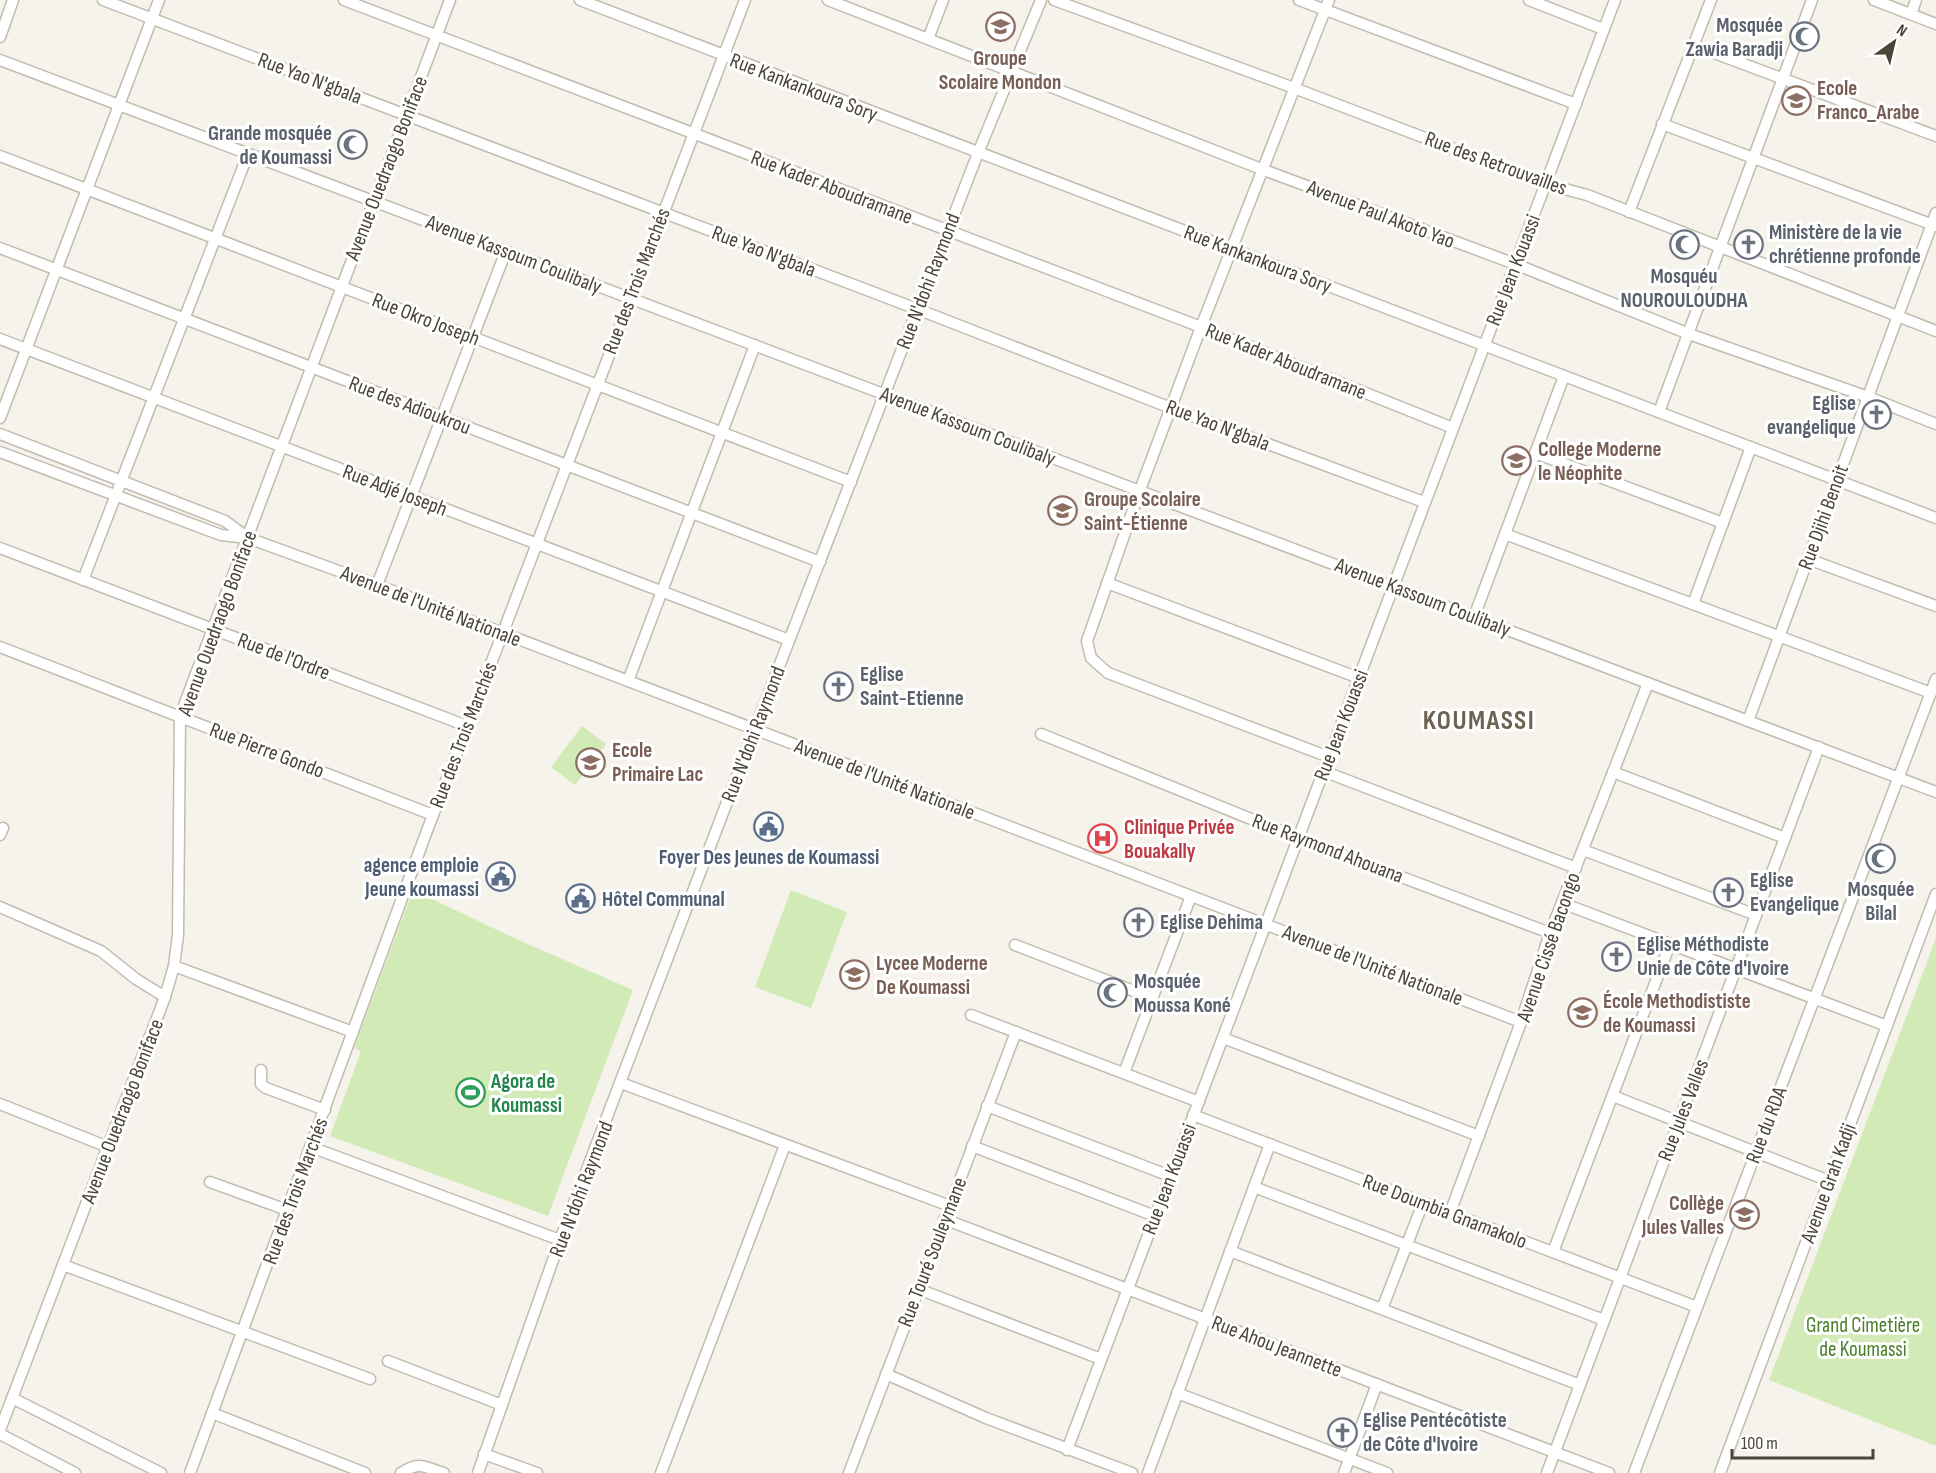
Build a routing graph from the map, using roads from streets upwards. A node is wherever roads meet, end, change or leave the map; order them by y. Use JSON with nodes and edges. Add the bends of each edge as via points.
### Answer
{"nodes":[{"id":1,"x":13,"y":0,"type":"edge"},
{"id":2,"x":103,"y":0,"type":"edge"},
{"id":3,"x":159,"y":0,"type":"edge"},
{"id":4,"x":344,"y":0,"type":"edge"},
{"id":5,"x":450,"y":0,"type":"edge"},
{"id":6,"x":580,"y":0,"type":"edge"},
{"id":7,"x":745,"y":0,"type":"edge"},
{"id":8,"x":828,"y":0,"type":"edge"},
{"id":9,"x":943,"y":0,"type":"edge"},
{"id":10,"x":1041,"y":0,"type":"edge"},
{"id":11,"x":1054,"y":0,"type":"edge"},
{"id":12,"x":1299,"y":0,"type":"edge"},
{"id":13,"x":1529,"y":0,"type":"edge"},
{"id":14,"x":1615,"y":0,"type":"edge"},
{"id":15,"x":1711,"y":0,"type":"edge"},
{"id":16,"x":1812,"y":0,"type":"edge"},
{"id":17,"x":1874,"y":0,"type":"edge"},
{"id":18,"x":1916,"y":0,"type":"edge"},
{"id":19,"x":1328,"y":5,"type":"edge"},
{"id":20,"x":1911,"y":14,"type":"junction"},
{"id":21,"x":152,"y":18,"type":"junction"},
{"id":22,"x":1936,"y":24,"type":"edge"},
{"id":23,"x":1604,"y":29,"type":"junction"},
{"id":24,"x":436,"y":34,"type":"junction"},
{"id":25,"x":0,"y":37,"type":"edge"},
{"id":26,"x":928,"y":39,"type":"junction"},
{"id":27,"x":1693,"y":45,"type":"junction"},
{"id":28,"x":723,"y":56,"type":"junction"},
{"id":29,"x":0,"y":60,"type":"edge"},
{"id":30,"x":1011,"y":72,"type":"junction"},
{"id":31,"x":1782,"y":78,"type":"junction"},
{"id":32,"x":1294,"y":88,"type":"junction"},
{"id":33,"x":1576,"y":104,"type":"junction"},
{"id":34,"x":119,"y":105,"type":"junction"},
{"id":35,"x":406,"y":115,"type":"junction"},
{"id":36,"x":1662,"y":124,"type":"junction"},
{"id":37,"x":694,"y":135,"type":"junction"},
{"id":38,"x":1936,"y":136,"type":"edge"},
{"id":39,"x":978,"y":153,"type":"junction"},
{"id":40,"x":248,"y":154,"type":"junction"},
{"id":41,"x":0,"y":156,"type":"edge"},
{"id":42,"x":1753,"y":157,"type":"junction"},
{"id":43,"x":1264,"y":170,"type":"junction"},
{"id":44,"x":1546,"y":184,"type":"junction"},
{"id":45,"x":87,"y":189,"type":"junction"},
{"id":46,"x":374,"y":200,"type":"junction"},
{"id":47,"x":662,"y":212,"type":"junction"},
{"id":48,"x":1629,"y":212,"type":"junction"},
{"id":49,"x":1936,"y":213,"type":"edge"},
{"id":50,"x":1934,"y":225,"type":"edge"},
{"id":51,"x":947,"y":231,"type":"junction"},
{"id":52,"x":215,"y":238,"type":"junction"},
{"id":53,"x":1720,"y":245,"type":"junction"},
{"id":54,"x":0,"y":248,"type":"edge"},
{"id":55,"x":1232,"y":250,"type":"junction"},
{"id":56,"x":506,"y":251,"type":"junction"},
{"id":57,"x":1515,"y":264,"type":"junction"},
{"id":58,"x":56,"y":269,"type":"junction"},
{"id":59,"x":342,"y":287,"type":"junction"},
{"id":60,"x":630,"y":298,"type":"junction"},
{"id":61,"x":917,"y":309,"type":"junction"},
{"id":62,"x":1898,"y":315,"type":"junction"},
{"id":63,"x":184,"y":318,"type":"junction"},
{"id":64,"x":1201,"y":327,"type":"junction"},
{"id":65,"x":1936,"y":331,"type":"edge"},
{"id":66,"x":1689,"y":334,"type":"junction"},
{"id":67,"x":473,"y":336,"type":"junction"},
{"id":68,"x":0,"y":339,"type":"edge"},
{"id":69,"x":755,"y":345,"type":"junction"},
{"id":70,"x":1484,"y":346,"type":"junction"},
{"id":71,"x":26,"y":349,"type":"junction"},
{"id":72,"x":312,"y":367,"type":"junction"},
{"id":73,"x":1564,"y":376,"type":"junction"},
{"id":74,"x":597,"y":384,"type":"junction"},
{"id":75,"x":884,"y":394,"type":"junction"},
{"id":76,"x":1868,"y":397,"type":"junction"},
{"id":77,"x":154,"y":398,"type":"junction"},
{"id":78,"x":1170,"y":408,"type":"junction"},
{"id":79,"x":1659,"y":412,"type":"junction"},
{"id":80,"x":442,"y":417,"type":"junction"},
{"id":81,"x":0,"y":418,"type":"edge"},
{"id":82,"x":1936,"y":424,"type":"edge"},
{"id":83,"x":1453,"y":428,"type":"junction"},
{"id":84,"x":722,"y":432,"type":"junction"},
{"id":85,"x":0,"y":434,"type":"edge"},
{"id":86,"x":282,"y":447,"type":"junction"},
{"id":87,"x":1751,"y":447,"type":"junction"},
{"id":88,"x":0,"y":452,"type":"edge"},
{"id":89,"x":1535,"y":453,"type":"junction"},
{"id":90,"x":566,"y":464,"type":"junction"},
{"id":91,"x":1837,"y":480,"type":"junction"},
{"id":92,"x":121,"y":482,"type":"junction"},
{"id":93,"x":851,"y":482,"type":"junction"},
{"id":94,"x":1140,"y":490,"type":"junction"},
{"id":95,"x":116,"y":495,"type":"junction"},
{"id":96,"x":411,"y":496,"type":"junction"},
{"id":97,"x":1424,"y":502,"type":"junction"},
{"id":98,"x":692,"y":512,"type":"junction"},
{"id":99,"x":1936,"y":518,"type":"edge"},
{"id":100,"x":1723,"y":523,"type":"junction"},
{"id":101,"x":1505,"y":534,"type":"junction"},
{"id":102,"x":248,"y":538,"type":"junction"},
{"id":103,"x":536,"y":544,"type":"junction"},
{"id":104,"x":0,"y":548,"type":"edge"},
{"id":105,"x":1808,"y":559,"type":"junction"},
{"id":106,"x":820,"y":562,"type":"junction"},
{"id":107,"x":83,"y":580,"type":"junction"},
{"id":108,"x":1107,"y":583,"type":"junction"},
{"id":109,"x":377,"y":585,"type":"junction"},
{"id":110,"x":1393,"y":586,"type":"junction"},
{"id":111,"x":662,"y":592,"type":"junction"},
{"id":112,"x":1693,"y":604,"type":"junction"},
{"id":113,"x":1936,"y":606,"type":"edge"},
{"id":114,"x":1474,"y":617,"type":"junction"},
{"id":115,"x":213,"y":629,"type":"junction"},
{"id":116,"x":502,"y":633,"type":"junction"},
{"id":117,"x":1780,"y":636,"type":"junction"},
{"id":118,"x":789,"y":640,"type":"junction"},
{"id":119,"x":0,"y":647,"type":"edge"},
{"id":120,"x":1359,"y":678,"type":"junction"},
{"id":121,"x":1936,"y":679,"type":"edge"},
{"id":122,"x":628,"y":681,"type":"junction"},
{"id":123,"x":1648,"y":683,"type":"junction"},
{"id":124,"x":1931,"y":693,"type":"junction"},
{"id":125,"x":180,"y":716,"type":"junction"},
{"id":126,"x":1749,"y":721,"type":"junction"},
{"id":127,"x":467,"y":726,"type":"junction"},
{"id":128,"x":755,"y":729,"type":"junction"},
{"id":129,"x":1041,"y":734,"type":"dead end"},
{"id":130,"x":1819,"y":747,"type":"junction"},
{"id":131,"x":1329,"y":757,"type":"junction"},
{"id":132,"x":1323,"y":771,"type":"junction"},
{"id":133,"x":1613,"y":772,"type":"junction"},
{"id":134,"x":1899,"y":777,"type":"junction"},
{"id":135,"x":1936,"y":792,"type":"edge"},
{"id":136,"x":434,"y":815,"type":"junction"},
{"id":137,"x":1298,"y":838,"type":"junction"},
{"id":138,"x":1785,"y":838,"type":"junction"},
{"id":139,"x":1583,"y":850,"type":"junction"},
{"id":140,"x":1576,"y":868,"type":"junction"},
{"id":141,"x":1936,"y":894,"type":"edge"},
{"id":142,"x":1191,"y":896,"type":"junction"},
{"id":143,"x":1562,"y":903,"type":"junction"},
{"id":144,"x":0,"y":907,"type":"edge"},
{"id":145,"x":1756,"y":915,"type":"junction"},
{"id":146,"x":1265,"y":924,"type":"junction"},
{"id":147,"x":1550,"y":933,"type":"junction"},
{"id":148,"x":1670,"y":944,"type":"junction"},
{"id":149,"x":1015,"y":945,"type":"dead end"},
{"id":150,"x":174,"y":966,"type":"junction"},
{"id":151,"x":1736,"y":969,"type":"junction"},
{"id":152,"x":165,"y":997,"type":"junction"},
{"id":153,"x":1152,"y":998,"type":"junction"},
{"id":154,"x":1814,"y":999,"type":"junction"},
{"id":155,"x":971,"y":1015,"type":"dead end"},
{"id":156,"x":1521,"y":1022,"type":"junction"},
{"id":157,"x":1887,"y":1026,"type":"junction"},
{"id":158,"x":353,"y":1032,"type":"junction"},
{"id":159,"x":1016,"y":1032,"type":"junction"},
{"id":160,"x":1223,"y":1038,"type":"junction"},
{"id":161,"x":261,"y":1070,"type":"dead end"},
{"id":162,"x":1124,"y":1073,"type":"junction"},
{"id":163,"x":621,"y":1083,"type":"junction"},
{"id":164,"x":1613,"y":1096,"type":"junction"},
{"id":165,"x":1199,"y":1102,"type":"junction"},
{"id":166,"x":0,"y":1104,"type":"edge"},
{"id":167,"x":987,"y":1106,"type":"junction"},
{"id":168,"x":325,"y":1110,"type":"junction"},
{"id":169,"x":1193,"y":1115,"type":"junction"},
{"id":170,"x":1678,"y":1122,"type":"junction"},
{"id":171,"x":1479,"y":1136,"type":"junction"},
{"id":172,"x":1270,"y":1144,"type":"junction"},
{"id":173,"x":785,"y":1145,"type":"junction"},
{"id":174,"x":972,"y":1146,"type":"junction"},
{"id":175,"x":108,"y":1147,"type":"junction"},
{"id":176,"x":311,"y":1147,"type":"junction"},
{"id":177,"x":1756,"y":1152,"type":"junction"},
{"id":178,"x":1170,"y":1176,"type":"junction"},
{"id":179,"x":1829,"y":1181,"type":"junction"},
{"id":180,"x":210,"y":1182,"type":"dead end"},
{"id":181,"x":1254,"y":1187,"type":"junction"},
{"id":182,"x":1423,"y":1203,"type":"junction"},
{"id":183,"x":950,"y":1206,"type":"junction"},
{"id":184,"x":287,"y":1210,"type":"junction"},
{"id":185,"x":1450,"y":1213,"type":"junction"},
{"id":186,"x":1155,"y":1216,"type":"junction"},
{"id":187,"x":944,"y":1219,"type":"junction"},
{"id":188,"x":561,"y":1240,"type":"junction"},
{"id":189,"x":1407,"y":1245,"type":"junction"},
{"id":190,"x":1230,"y":1251,"type":"junction"},
{"id":191,"x":1553,"y":1252,"type":"junction"},
{"id":192,"x":63,"y":1265,"type":"junction"},
{"id":193,"x":1620,"y":1278,"type":"junction"},
{"id":194,"x":918,"y":1289,"type":"junction"},
{"id":195,"x":1127,"y":1289,"type":"junction"},
{"id":196,"x":1697,"y":1307,"type":"junction"},
{"id":197,"x":1382,"y":1309,"type":"junction"},
{"id":198,"x":1205,"y":1319,"type":"junction"},
{"id":199,"x":1604,"y":1320,"type":"junction"},
{"id":200,"x":242,"y":1332,"type":"junction"},
{"id":201,"x":1101,"y":1359,"type":"junction"},
{"id":202,"x":388,"y":1361,"type":"dead end"},
{"id":203,"x":886,"y":1374,"type":"junction"},
{"id":204,"x":370,"y":1380,"type":"dead end"},
{"id":205,"x":1377,"y":1384,"type":"junction"},
{"id":206,"x":1580,"y":1385,"type":"junction"},
{"id":207,"x":1177,"y":1393,"type":"junction"},
{"id":208,"x":12,"y":1398,"type":"junction"},
{"id":209,"x":502,"y":1405,"type":"junction"},
{"id":210,"x":212,"y":1413,"type":"junction"},
{"id":211,"x":0,"y":1432,"type":"edge"},
{"id":212,"x":1067,"y":1449,"type":"junction"},
{"id":213,"x":1554,"y":1452,"type":"junction"},
{"id":214,"x":484,"y":1454,"type":"junction"},
{"id":215,"x":1349,"y":1459,"type":"junction"},
{"id":216,"x":55,"y":1469,"type":"edge"},
{"id":217,"x":75,"y":1473,"type":"edge"},
{"id":218,"x":161,"y":1473,"type":"edge"},
{"id":219,"x":190,"y":1473,"type":"edge"},
{"id":220,"x":365,"y":1473,"type":"edge"},
{"id":221,"x":401,"y":1473,"type":"edge"},
{"id":222,"x":444,"y":1473,"type":"edge"},
{"id":223,"x":478,"y":1473,"type":"edge"},
{"id":224,"x":537,"y":1473,"type":"edge"},
{"id":225,"x":661,"y":1473,"type":"edge"},
{"id":226,"x":849,"y":1473,"type":"edge"},
{"id":227,"x":1132,"y":1473,"type":"edge"},
{"id":228,"x":1148,"y":1473,"type":"edge"},
{"id":229,"x":1344,"y":1473,"type":"edge"},
{"id":230,"x":1387,"y":1473,"type":"edge"},
{"id":231,"x":1547,"y":1473,"type":"edge"},
{"id":232,"x":1609,"y":1473,"type":"edge"},
{"id":233,"x":1634,"y":1473,"type":"edge"},
{"id":234,"x":1720,"y":1473,"type":"edge"}],
"edges":[{"from":1,"to":25,"type":"street"},
{"from":2,"to":21,"type":"street","name":"Rue Yao N'gbala"},
{"from":3,"to":21,"type":"street"},
{"from":4,"to":24,"type":"street","name":"Rue Kader Aboudramane"},
{"from":5,"to":24,"type":"street","name":"Avenue Ouedraogo Boniface"},
{"from":6,"to":28,"type":"street","name":"Rue Kankankoura Sory"},
{"from":7,"to":28,"type":"street","name":"Rue des Trois Marchés"},
{"from":8,"to":26,"type":"street","name":"Avenue Paul Akoto Yao"},
{"from":9,"to":26,"type":"street"},
{"from":10,"to":30,"type":"street","name":"Rue N'dohi Raymond"},
{"from":11,"to":32,"type":"street","name":"Rue des Retrouvailles"},
{"from":12,"to":19,"type":"street"},
{"from":13,"to":23,"type":"street"},
{"from":14,"to":23,"type":"street","name":"Rue Jean Kouassi"},
{"from":15,"to":27,"type":"street"},
{"from":16,"to":31,"type":"street"},
{"from":17,"to":20,"type":"street"},
{"from":18,"to":20,"type":"street"},
{"from":19,"to":32,"type":"street"},
{"from":19,"to":33,"type":"street"},
{"from":20,"to":22,"type":"street"},
{"from":21,"to":34,"type":"street"},
{"from":21,"to":35,"type":"street","name":"Rue Yao N'gbala"},
{"from":23,"to":33,"type":"street","name":"Rue Jean Kouassi"},
{"from":24,"to":35,"type":"street","name":"Avenue Ouedraogo Boniface"},
{"from":24,"to":37,"type":"street","name":"Rue Kader Aboudramane"},
{"from":26,"to":30,"type":"street","name":"Avenue Paul Akoto Yao"},
{"from":27,"to":31,"type":"street"},
{"from":27,"to":36,"type":"street"},
{"from":28,"to":37,"type":"street","name":"Rue des Trois Marchés"},
{"from":28,"to":39,"type":"street","name":"Rue Kankankoura Sory"},
{"from":29,"to":34,"type":"street","name":"Avenue Kassoum Coulibaly"},
{"from":30,"to":39,"type":"street","name":"Rue N'dohi Raymond"},
{"from":30,"to":43,"type":"street","name":"Avenue Paul Akoto Yao"},
{"from":31,"to":38,"type":"street"},
{"from":31,"to":42,"type":"street"},
{"from":32,"to":43,"type":"street"},
{"from":32,"to":44,"type":"street","name":"Rue des Retrouvailles"},
{"from":33,"to":44,"type":"street","name":"Rue Jean Kouassi"},
{"from":34,"to":40,"type":"street","name":"Avenue Kassoum Coulibaly"},
{"from":34,"to":45,"type":"street"},
{"from":35,"to":46,"type":"street","name":"Avenue Ouedraogo Boniface"},
{"from":35,"to":47,"type":"street","name":"Rue Yao N'gbala"},
{"from":36,"to":42,"type":"street"},
{"from":36,"to":48,"type":"street"},
{"from":37,"to":47,"type":"street","name":"Rue des Trois Marchés"},
{"from":37,"to":51,"type":"street","name":"Rue Kader Aboudramane"},
{"from":39,"to":51,"type":"street","name":"Rue N'dohi Raymond"},
{"from":39,"to":55,"type":"street","name":"Rue Kankankoura Sory"},
{"from":40,"to":46,"type":"street","name":"Avenue Kassoum Coulibaly"},
{"from":40,"to":52,"type":"street"},
{"from":41,"to":45,"type":"street","name":"Rue Okro Joseph"},
{"from":42,"to":50,"type":"street"},
{"from":42,"to":53,"type":"street"},
{"from":43,"to":55,"type":"street"},
{"from":43,"to":57,"type":"street","name":"Avenue Paul Akoto Yao"},
{"from":44,"to":48,"type":"street","name":"Rue des Retrouvailles"},
{"from":44,"to":57,"type":"street","name":"Rue Jean Kouassi"},
{"from":45,"to":52,"type":"street","name":"Rue Okro Joseph"},
{"from":45,"to":58,"type":"street"},
{"from":46,"to":56,"type":"street","name":"Avenue Kassoum Coulibaly"},
{"from":46,"to":59,"type":"street","name":"Avenue Ouedraogo Boniface"},
{"from":47,"to":60,"type":"street","name":"Rue des Trois Marchés"},
{"from":47,"to":61,"type":"street","name":"Rue Yao N'gbala"},
{"from":48,"to":53,"type":"street","name":"Rue des Retrouvailles"},
{"from":49,"to":50,"type":"street","name":"Rue Djihi Benoit"},
{"from":50,"to":62,"type":"street","name":"Rue Djihi Benoit"},
{"from":51,"to":61,"type":"street","name":"Rue N'dohi Raymond"},
{"from":51,"to":64,"type":"street","name":"Rue Kader Aboudramane"},
{"from":52,"to":59,"type":"street","name":"Rue Okro Joseph"},
{"from":52,"to":63,"type":"street"},
{"from":53,"to":62,"type":"street","name":"Rue des Retrouvailles"},
{"from":53,"to":66,"type":"street"},
{"from":54,"to":58,"type":"street","name":"Rue des Adioukrou"},
{"from":55,"to":64,"type":"street"},
{"from":55,"to":70,"type":"street","name":"Rue Kankankoura Sory"},
{"from":56,"to":60,"type":"street","name":"Avenue Kassoum Coulibaly"},
{"from":56,"to":67,"type":"street"},
{"from":57,"to":66,"type":"street","name":"Avenue Paul Akoto Yao"},
{"from":57,"to":70,"type":"street","name":"Rue Jean Kouassi"},
{"from":58,"to":63,"type":"street","name":"Rue des Adioukrou"},
{"from":58,"to":71,"type":"street"},
{"from":59,"to":67,"type":"street","name":"Rue Okro Joseph"},
{"from":59,"to":72,"type":"street","name":"Avenue Ouedraogo Boniface"},
{"from":60,"to":69,"type":"street","name":"Avenue Kassoum Coulibaly"},
{"from":60,"to":74,"type":"street","name":"Rue des Trois Marchés"},
{"from":61,"to":75,"type":"street","name":"Rue N'dohi Raymond"},
{"from":61,"to":78,"type":"street","name":"Rue Yao N'gbala"},
{"from":62,"to":65,"type":"street","name":"Rue des Retrouvailles"},
{"from":62,"to":76,"type":"street","name":"Rue Djihi Benoit"},
{"from":63,"to":72,"type":"street","name":"Rue des Adioukrou"},
{"from":63,"to":77,"type":"street"},
{"from":64,"to":78,"type":"street"},
{"from":64,"to":83,"type":"street","name":"Rue Kader Aboudramane"},
{"from":66,"to":76,"type":"street","name":"Avenue Paul Akoto Yao"},
{"from":66,"to":79,"type":"street"},
{"from":67,"to":74,"type":"street","name":"Rue Okro Joseph"},
{"from":67,"to":80,"type":"street"},
{"from":68,"to":71,"type":"street","name":"Rue Adjé Joseph"},
{"from":69,"to":75,"type":"street","name":"Avenue Kassoum Coulibaly"},
{"from":69,"to":84,"type":"street"},
{"from":70,"to":73,"type":"street","name":"Rue Kankankoura Sory"},
{"from":70,"to":83,"type":"street","name":"Rue Jean Kouassi"},
{"from":71,"to":77,"type":"street","name":"Rue Adjé Joseph"},
{"from":71,"to":81,"type":"street"},
{"from":72,"to":80,"type":"street","name":"Rue des Adioukrou"},
{"from":72,"to":86,"type":"street","name":"Avenue Ouedraogo Boniface"},
{"from":73,"to":79,"type":"street","name":"Rue Kankankoura Sory"},
{"from":73,"to":89,"type":"street"},
{"from":74,"to":84,"type":"street","name":"Rue Okro Joseph"},
{"from":74,"to":90,"type":"street","name":"Rue des Trois Marchés"},
{"from":75,"to":93,"type":"street","name":"Rue N'dohi Raymond"},
{"from":75,"to":94,"type":"street","name":"Avenue Kassoum Coulibaly"},
{"from":76,"to":82,"type":"street","name":"Avenue Paul Akoto Yao"},
{"from":76,"to":91,"type":"street","name":"Rue Djihi Benoit"},
{"from":77,"to":86,"type":"street","name":"Rue Adjé Joseph"},
{"from":77,"to":92,"type":"street"},
{"from":78,"to":94,"type":"street"},
{"from":78,"to":97,"type":"street","name":"Rue Yao N'gbala"},
{"from":79,"to":87,"type":"street","name":"Rue Kankankoura Sory"},
{"from":80,"to":90,"type":"street","name":"Rue des Adioukrou"},
{"from":80,"to":96,"type":"street"},
{"from":83,"to":97,"type":"street","name":"Rue Jean Kouassi"},
{"from":84,"to":93,"type":"street","name":"Rue Okro Joseph"},
{"from":84,"to":98,"type":"street"},
{"from":85,"to":92,"type":"street","name":"Avenue de l'Unité Nationale"},
{"from":86,"to":96,"type":"street","name":"Rue Adjé Joseph"},
{"from":86,"to":102,"type":"street","name":"Avenue Ouedraogo Boniface"},
{"from":87,"to":91,"type":"street","name":"Rue Kankankoura Sory"},
{"from":87,"to":100,"type":"street"},
{"from":88,"to":95,"type":"street","name":"Avenue de l'Unité Nationale"},
{"from":89,"to":100,"type":"street"},
{"from":89,"to":101,"type":"street"},
{"from":90,"to":98,"type":"street","name":"Rue des Adioukrou"},
{"from":90,"to":103,"type":"street","name":"Rue des Trois Marchés"},
{"from":91,"to":99,"type":"street","name":"Rue Kankankoura Sory"},
{"from":91,"to":105,"type":"street","name":"Rue Djihi Benoit"},
{"from":92,"to":95,"type":"street"},
{"from":92,"to":102,"type":"street","name":"Avenue de l'Unité Nationale","via":[[225,521]]},
{"from":93,"to":106,"type":"street","name":"Rue N'dohi Raymond"},
{"from":94,"to":108,"type":"street"},
{"from":94,"to":110,"type":"street","name":"Avenue Kassoum Coulibaly"},
{"from":95,"to":102,"type":"street","name":"Avenue de l'Unité Nationale","via":[[221,535]]},
{"from":95,"to":107,"type":"street"},
{"from":96,"to":103,"type":"street","name":"Rue Adjé Joseph"},
{"from":96,"to":109,"type":"street"},
{"from":97,"to":110,"type":"street","name":"Rue Jean Kouassi"},
{"from":98,"to":106,"type":"street","name":"Rue des Adioukrou"},
{"from":98,"to":111,"type":"street"},
{"from":100,"to":112,"type":"street"},
{"from":101,"to":112,"type":"street"},
{"from":101,"to":114,"type":"street"},
{"from":102,"to":109,"type":"street","name":"Avenue de l'Unité Nationale"},
{"from":102,"to":115,"type":"street","name":"Avenue Ouedraogo Boniface"},
{"from":103,"to":111,"type":"street","name":"Rue Adjé Joseph"},
{"from":103,"to":116,"type":"street","name":"Rue des Trois Marchés"},
{"from":104,"to":107,"type":"street","name":"Rue de l'Ordre"},
{"from":105,"to":113,"type":"street"},
{"from":105,"to":117,"type":"street","name":"Rue Djihi Benoit"},
{"from":106,"to":118,"type":"street","name":"Rue N'dohi Raymond"},
{"from":107,"to":115,"type":"street","name":"Rue de l'Ordre"},
{"from":108,"to":120,"type":"street"},
{"from":108,"to":131,"type":"street","via":[[1087,641],[1091,658],[1108,673]]},
{"from":109,"to":116,"type":"street","name":"Avenue de l'Unité Nationale"},
{"from":110,"to":114,"type":"street","name":"Avenue Kassoum Coulibaly"},
{"from":110,"to":120,"type":"street","name":"Rue Jean Kouassi"},
{"from":111,"to":118,"type":"street","name":"Rue Adjé Joseph"},
{"from":111,"to":122,"type":"street"},
{"from":112,"to":117,"type":"street"},
{"from":114,"to":123,"type":"street","name":"Avenue Kassoum Coulibaly"},
{"from":115,"to":125,"type":"street","name":"Avenue Ouedraogo Boniface"},
{"from":115,"to":127,"type":"street","name":"Rue de l'Ordre"},
{"from":116,"to":122,"type":"street","name":"Avenue de l'Unité Nationale"},
{"from":116,"to":127,"type":"street","name":"Rue des Trois Marchés"},
{"from":117,"to":124,"type":"street"},
{"from":117,"to":126,"type":"street","name":"Rue Djihi Benoit"},
{"from":118,"to":128,"type":"street","name":"Rue N'dohi Raymond"},
{"from":119,"to":125,"type":"street","name":"Rue Pierre Gondo"},
{"from":120,"to":131,"type":"street","name":"Rue Jean Kouassi"},
{"from":121,"to":124,"type":"street","name":"Rue du RDA"},
{"from":122,"to":128,"type":"street","name":"Avenue de l'Unité Nationale"},
{"from":123,"to":126,"type":"street","name":"Avenue Kassoum Coulibaly"},
{"from":123,"to":133,"type":"street","name":"Avenue Cissé Bacongo"},
{"from":124,"to":134,"type":"street","name":"Rue du RDA"},
{"from":125,"to":136,"type":"street","name":"Rue Pierre Gondo"},
{"from":125,"to":150,"type":"street","name":"Avenue Ouedraogo Boniface","via":[[178,935]]},
{"from":126,"to":130,"type":"street","name":"Avenue Kassoum Coulibaly"},
{"from":127,"to":136,"type":"street","name":"Rue des Trois Marchés"},
{"from":128,"to":142,"type":"street","name":"Avenue de l'Unité Nationale"},
{"from":128,"to":163,"type":"street","name":"Rue N'dohi Raymond"},
{"from":129,"to":137,"type":"street","name":"Rue Raymond Ahouana"},
{"from":130,"to":134,"type":"street","name":"Avenue Kassoum Coulibaly"},
{"from":130,"to":138,"type":"street","name":"Rue Jules Valles"},
{"from":131,"to":132,"type":"street","name":"Rue Jean Kouassi"},
{"from":132,"to":137,"type":"street","name":"Rue Jean Kouassi"},
{"from":132,"to":140,"type":"street"},
{"from":133,"to":138,"type":"street"},
{"from":133,"to":139,"type":"street","name":"Avenue Cissé Bacongo"},
{"from":134,"to":135,"type":"street","name":"Avenue Kassoum Coulibaly"},
{"from":134,"to":154,"type":"street","name":"Rue du RDA"},
{"from":136,"to":158,"type":"street","name":"Rue des Trois Marchés"},
{"from":137,"to":146,"type":"street","name":"Rue Jean Kouassi"},
{"from":137,"to":147,"type":"street","name":"Rue Raymond Ahouana"},
{"from":138,"to":145,"type":"street","name":"Rue Jules Valles"},
{"from":139,"to":140,"type":"street","name":"Avenue Cissé Bacongo"},
{"from":139,"to":145,"type":"street"},
{"from":140,"to":143,"type":"street","name":"Avenue Cissé Bacongo"},
{"from":141,"to":157,"type":"street","name":"Avenue Grah Kadji"},
{"from":142,"to":146,"type":"street","name":"Avenue de l'Unité Nationale"},
{"from":142,"to":153,"type":"street"},
{"from":143,"to":147,"type":"street","name":"Avenue Cissé Bacongo"},
{"from":143,"to":148,"type":"street"},
{"from":144,"to":152,"type":"street","via":[[101,951]]},
{"from":145,"to":151,"type":"street","name":"Rue Jules Valles"},
{"from":146,"to":156,"type":"street","name":"Avenue de l'Unité Nationale"},
{"from":146,"to":160,"type":"street","name":"Rue Jean Kouassi"},
{"from":147,"to":156,"type":"street","name":"Avenue Cissé Bacongo"},
{"from":148,"to":151,"type":"street"},
{"from":148,"to":164,"type":"street"},
{"from":149,"to":153,"type":"street"},
{"from":150,"to":152,"type":"street","name":"Avenue Ouedraogo Boniface"},
{"from":150,"to":158,"type":"street"},
{"from":151,"to":154,"type":"street"},
{"from":151,"to":170,"type":"street","name":"Rue Jules Valles"},
{"from":152,"to":175,"type":"street","name":"Avenue Ouedraogo Boniface"},
{"from":153,"to":162,"type":"street"},
{"from":154,"to":157,"type":"street"},
{"from":154,"to":177,"type":"street","name":"Rue du RDA"},
{"from":155,"to":159,"type":"street"},
{"from":156,"to":171,"type":"street","name":"Avenue Cissé Bacongo"},
{"from":157,"to":179,"type":"street","name":"Avenue Grah Kadji"},
{"from":158,"to":168,"type":"street","name":"Rue des Trois Marchés"},
{"from":159,"to":162,"type":"street"},
{"from":159,"to":167,"type":"street","name":"Rue Touré Souleymane"},
{"from":160,"to":165,"type":"street","name":"Rue Jean Kouassi"},
{"from":160,"to":171,"type":"street"},
{"from":161,"to":168,"type":"street","via":[[261,1084],[266,1089]]},
{"from":162,"to":165,"type":"street"},
{"from":163,"to":173,"type":"street"},
{"from":163,"to":188,"type":"street","name":"Rue N'dohi Raymond"},
{"from":164,"to":170,"type":"street"},
{"from":164,"to":191,"type":"street"},
{"from":165,"to":169,"type":"street","name":"Rue Jean Kouassi"},
{"from":166,"to":175,"type":"street"},
{"from":167,"to":174,"type":"street","name":"Rue Touré Souleymane"},
{"from":167,"to":178,"type":"street"},
{"from":168,"to":176,"type":"street","name":"Rue des Trois Marchés"},
{"from":169,"to":172,"type":"street","name":"Rue Doumbia Gnamakolo"},
{"from":169,"to":178,"type":"street","name":"Rue Jean Kouassi"},
{"from":170,"to":177,"type":"street"},
{"from":170,"to":193,"type":"street","name":"Rue Jules Valles"},
{"from":171,"to":185,"type":"street","name":"Avenue Cissé Bacongo"},
{"from":172,"to":181,"type":"street"},
{"from":172,"to":182,"type":"street","name":"Rue Doumbia Gnamakolo"},
{"from":173,"to":183,"type":"street"},
{"from":173,"to":225,"type":"street"},
{"from":174,"to":183,"type":"street","name":"Rue Touré Souleymane"},
{"from":174,"to":186,"type":"street"},
{"from":175,"to":192,"type":"street","name":"Avenue Ouedraogo Boniface"},
{"from":176,"to":184,"type":"street","name":"Rue des Trois Marchés"},
{"from":176,"to":188,"type":"street"},
{"from":177,"to":179,"type":"street"},
{"from":177,"to":196,"type":"street","name":"Rue du RDA"},
{"from":178,"to":186,"type":"street","name":"Rue Jean Kouassi"},
{"from":179,"to":234,"type":"street","name":"Avenue Grah Kadji"},
{"from":180,"to":184,"type":"street"},
{"from":181,"to":189,"type":"street"},
{"from":181,"to":190,"type":"street"},
{"from":182,"to":185,"type":"street","name":"Rue Doumbia Gnamakolo"},
{"from":182,"to":189,"type":"street"},
{"from":183,"to":187,"type":"street","name":"Rue Touré Souleymane"},
{"from":184,"to":200,"type":"street","name":"Rue des Trois Marchés"},
{"from":185,"to":191,"type":"street","name":"Rue Doumbia Gnamakolo"},
{"from":186,"to":195,"type":"street","name":"Rue Jean Kouassi"},
{"from":187,"to":194,"type":"street","name":"Rue Touré Souleymane"},
{"from":187,"to":195,"type":"street","name":"Rue Ahou Jeannette"},
{"from":188,"to":209,"type":"street","name":"Rue N'dohi Raymond"},
{"from":189,"to":197,"type":"street"},
{"from":189,"to":199,"type":"street"},
{"from":190,"to":197,"type":"street"},
{"from":190,"to":198,"type":"street"},
{"from":191,"to":193,"type":"street","name":"Rue Doumbia Gnamakolo"},
{"from":192,"to":200,"type":"street"},
{"from":192,"to":208,"type":"street","name":"Avenue Ouedraogo Boniface"},
{"from":193,"to":196,"type":"street","name":"Rue Doumbia Gnamakolo"},
{"from":193,"to":199,"type":"street","name":"Rue Jules Valles"},
{"from":194,"to":201,"type":"street"},
{"from":194,"to":203,"type":"street","name":"Rue Touré Souleymane"},
{"from":195,"to":198,"type":"street","name":"Rue Ahou Jeannette"},
{"from":195,"to":201,"type":"street","name":"Rue Jean Kouassi"},
{"from":196,"to":233,"type":"street","name":"Rue du RDA"},
{"from":197,"to":206,"type":"street"},
{"from":198,"to":205,"type":"street","name":"Rue Ahou Jeannette"},
{"from":198,"to":207,"type":"street"},
{"from":199,"to":206,"type":"street","name":"Rue Jules Valles"},
{"from":200,"to":204,"type":"street"},
{"from":200,"to":210,"type":"street","name":"Rue des Trois Marchés"},
{"from":201,"to":212,"type":"street","name":"Rue Jean Kouassi"},
{"from":202,"to":209,"type":"street"},
{"from":203,"to":212,"type":"street"},
{"from":203,"to":226,"type":"street","name":"Rue Touré Souleymane"},
{"from":205,"to":213,"type":"street","name":"Rue Ahou Jeannette"},
{"from":205,"to":215,"type":"street"},
{"from":206,"to":213,"type":"street","name":"Rue Jules Valles"},
{"from":207,"to":215,"type":"street"},
{"from":207,"to":228,"type":"street"},
{"from":208,"to":211,"type":"street","name":"Avenue Ouedraogo Boniface"},
{"from":208,"to":218,"type":"street"},
{"from":209,"to":214,"type":"street","name":"Rue N'dohi Raymond"},
{"from":210,"to":219,"type":"street","name":"Rue des Trois Marchés"},
{"from":210,"to":220,"type":"street"},
{"from":211,"to":216,"type":"street"},
{"from":212,"to":227,"type":"street"},
{"from":213,"to":231,"type":"street","name":"Rue Jules Valles"},
{"from":213,"to":232,"type":"street","name":"Rue Ahou Jeannette"},
{"from":214,"to":223,"type":"street","name":"Rue N'dohi Raymond"},
{"from":214,"to":224,"type":"street"},
{"from":215,"to":229,"type":"street"},
{"from":215,"to":230,"type":"street"},
{"from":216,"to":217,"type":"street"},
{"from":221,"to":222,"type":"street","via":[[418,1465]]}]}
